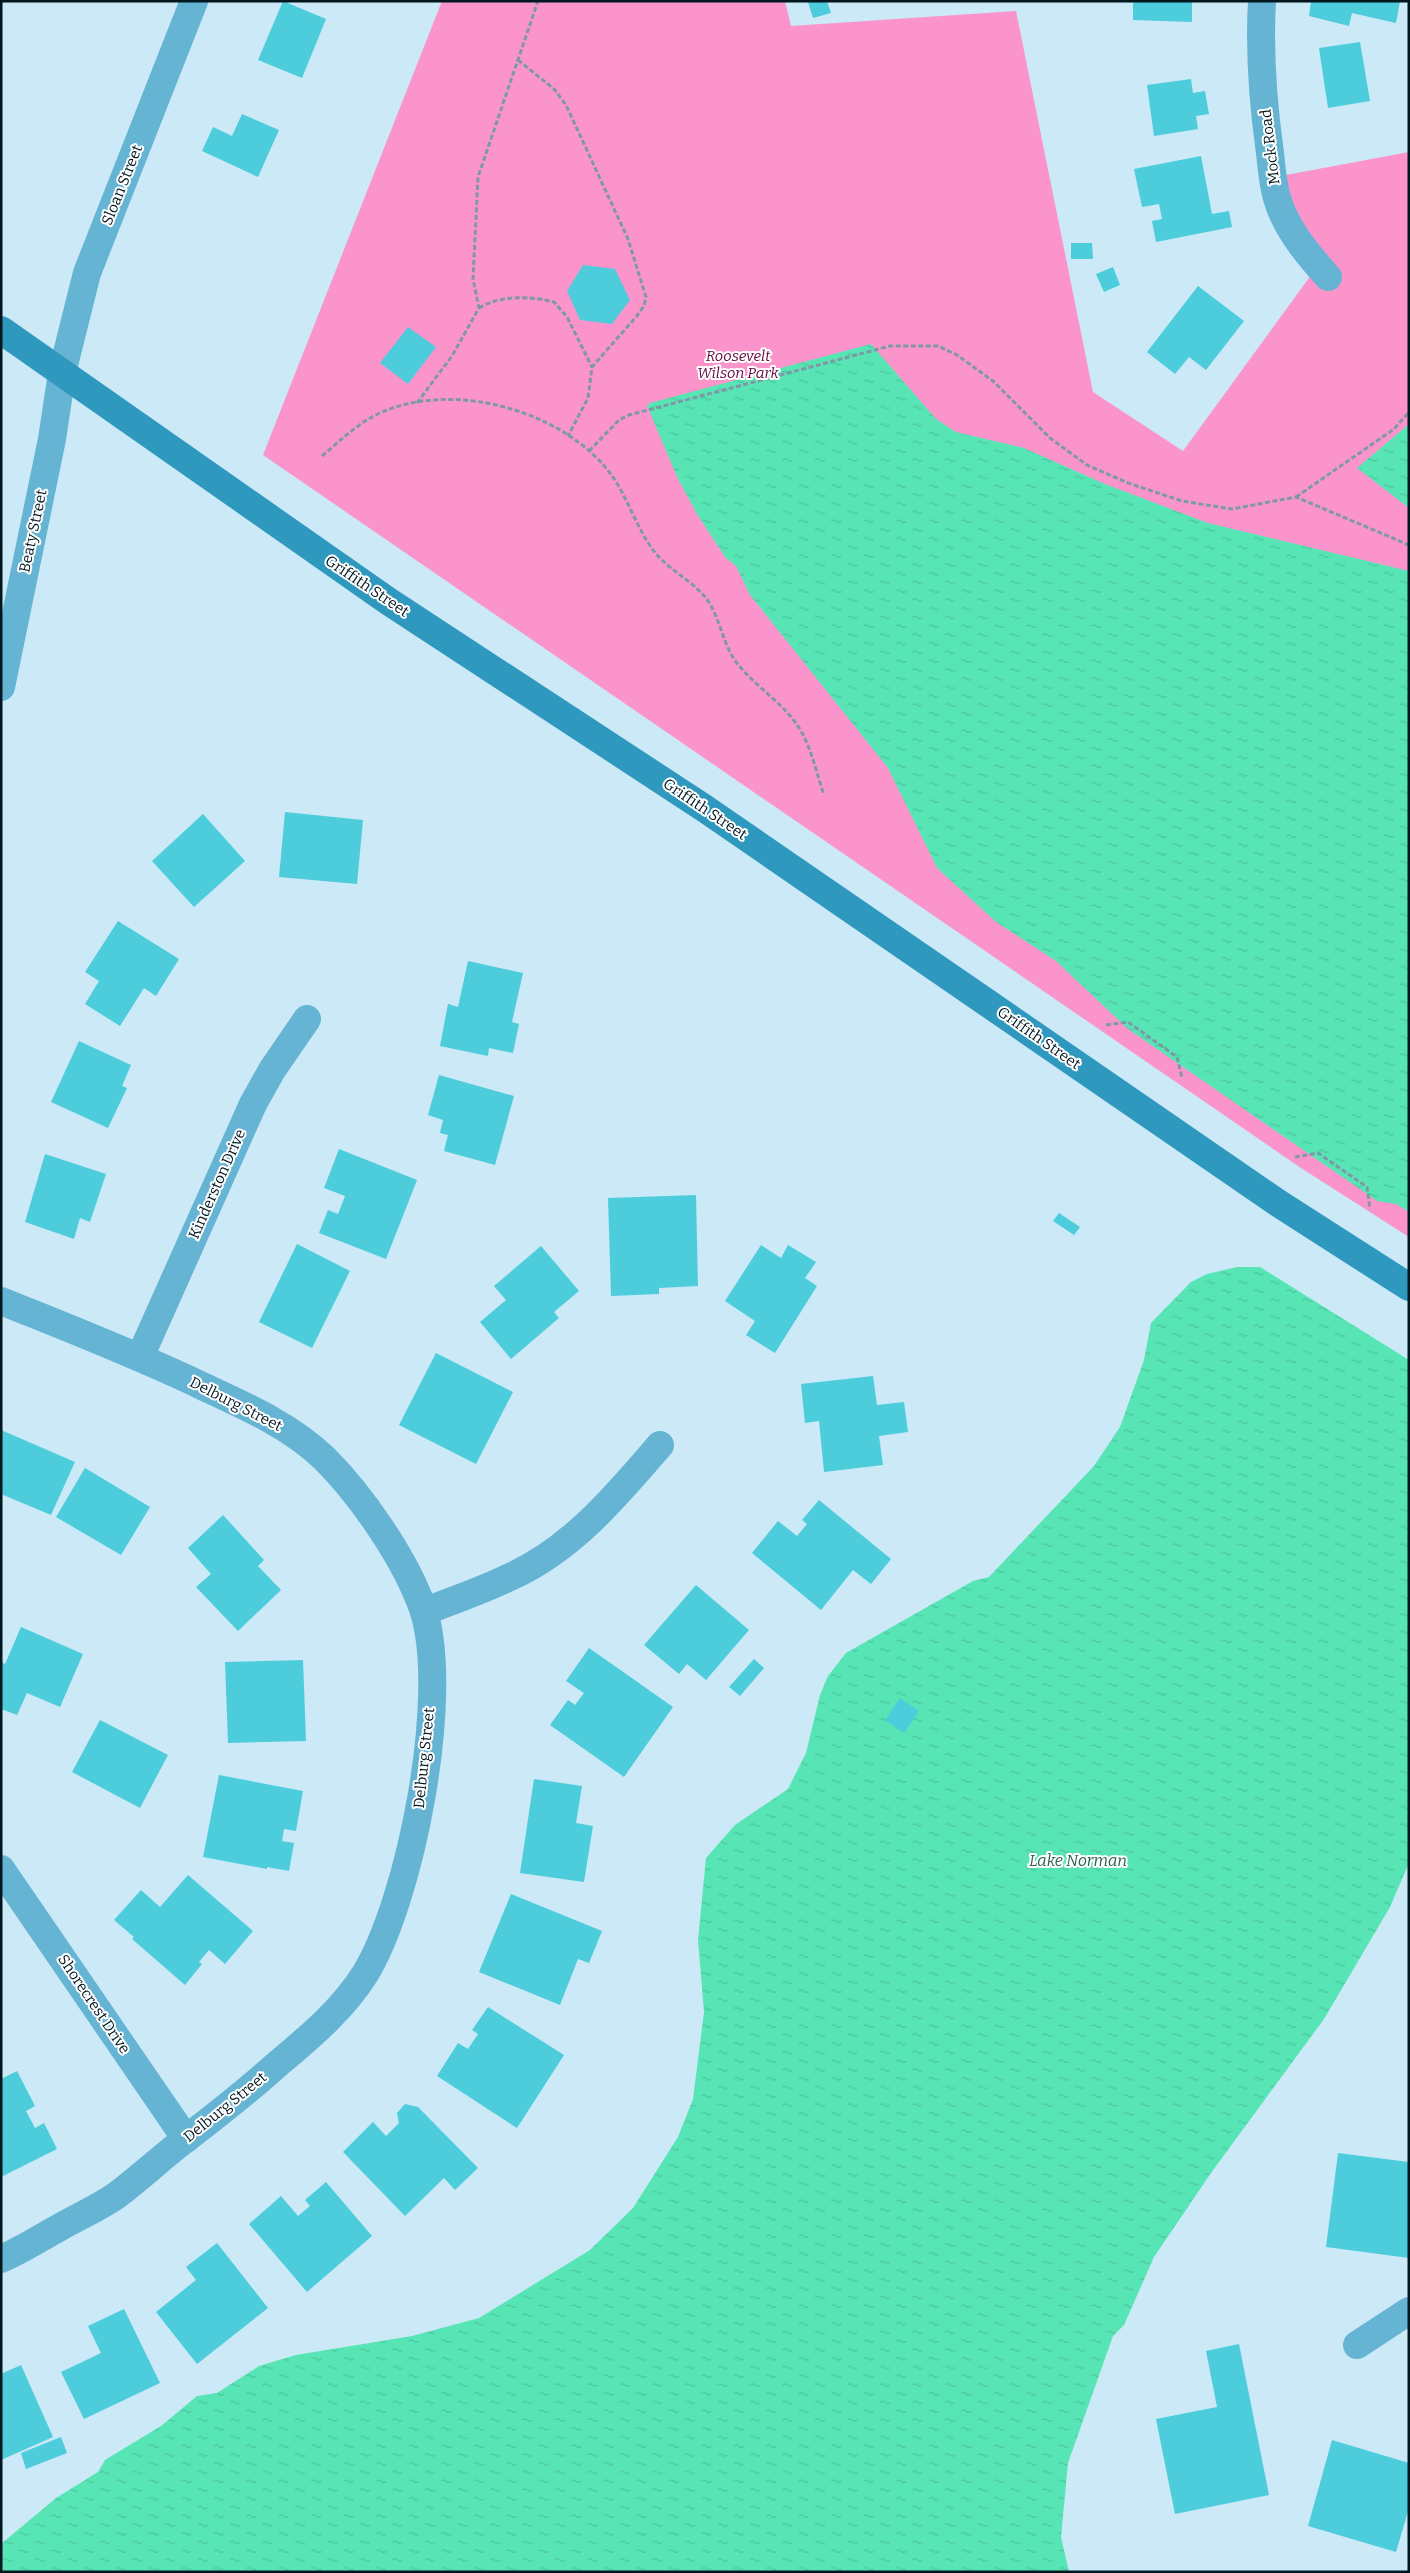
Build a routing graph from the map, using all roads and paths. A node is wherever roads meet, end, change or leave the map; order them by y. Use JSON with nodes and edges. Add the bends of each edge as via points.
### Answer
{"nodes":[{"id":1,"x":194,"y":1,"type":"edge"},
{"id":2,"x":538,"y":1,"type":"edge"},
{"id":3,"x":1262,"y":1,"type":"edge"},
{"id":4,"x":518,"y":60,"type":"junction"},
{"id":5,"x":1328,"y":277,"type":"dead end"},
{"id":6,"x":479,"y":308,"type":"junction"},
{"id":7,"x":1,"y":330,"type":"edge"},
{"id":8,"x":592,"y":367,"type":"junction"},
{"id":9,"x":62,"y":373,"type":"junction"},
{"id":10,"x":416,"y":404,"type":"junction"},
{"id":11,"x":1409,"y":412,"type":"edge"},
{"id":12,"x":568,"y":436,"type":"junction"},
{"id":13,"x":589,"y":451,"type":"junction"},
{"id":14,"x":322,"y":456,"type":"dead end"},
{"id":15,"x":1296,"y":497,"type":"junction"},
{"id":16,"x":1409,"y":545,"type":"edge"},
{"id":17,"x":1,"y":687,"type":"edge"},
{"id":18,"x":824,"y":795,"type":"dead end"},
{"id":19,"x":307,"y":1018,"type":"dead end"},
{"id":20,"x":1106,"y":1026,"type":"dead end"},
{"id":21,"x":1182,"y":1078,"type":"dead end"},
{"id":22,"x":1295,"y":1156,"type":"dead end"},
{"id":23,"x":1370,"y":1209,"type":"dead end"},
{"id":24,"x":1409,"y":1287,"type":"edge"},
{"id":25,"x":1,"y":1301,"type":"edge"},
{"id":26,"x":140,"y":1357,"type":"junction"},
{"id":27,"x":660,"y":1445,"type":"dead end"},
{"id":28,"x":424,"y":1612,"type":"junction"},
{"id":29,"x":1,"y":1869,"type":"edge"},
{"id":30,"x":186,"y":2138,"type":"junction"},
{"id":31,"x":1,"y":2259,"type":"edge"},
{"id":32,"x":1409,"y":2311,"type":"edge"},
{"id":33,"x":1357,"y":2345,"type":"dead end"}],
"edges":[{"from":1,"to":9,"type":"street","name":"Sloan Street","via":[[87,273]]},
{"from":2,"to":4,"type":"path"},
{"from":3,"to":5,"type":"street","name":"Mock Road","via":[[1260,26],[1265,119],[1274,188],[1281,211],[1292,230]]},
{"from":4,"to":6,"type":"path","via":[[478,177],[473,279]]},
{"from":4,"to":8,"type":"path","via":[[554,89],[566,105],[628,239],[645,288],[644,306]]},
{"from":6,"to":8,"type":"path","via":[[487,303],[510,299],[554,302],[568,317]]},
{"from":6,"to":10,"type":"path","via":[[452,356]]},
{"from":7,"to":9,"type":"main road","name":"Griffith Street"},
{"from":8,"to":12,"type":"path","via":[[588,398]]},
{"from":9,"to":17,"type":"street","name":"Beaty Street","via":[[52,439]]},
{"from":9,"to":24,"type":"main road","name":"Griffith Street","via":[[388,601],[704,808],[1278,1202]]},
{"from":10,"to":12,"type":"path","via":[[436,400],[488,403],[533,416]]},
{"from":10,"to":14,"type":"path","via":[[381,412],[358,425]]},
{"from":11,"to":15,"type":"path","via":[[1394,429]]},
{"from":12,"to":13,"type":"path"},
{"from":13,"to":15,"type":"path","via":[[619,420],[629,415],[890,346],[938,346],[993,381],[1050,438],[1086,465],[1128,483],[1182,501],[1232,509]]},
{"from":13,"to":18,"type":"path","via":[[618,484],[659,558],[705,596],[735,660],[801,731]]},
{"from":15,"to":16,"type":"path"},
{"from":19,"to":26,"type":"street","name":"Kinderston Drive","via":[[253,1104]]},
{"from":20,"to":21,"type":"path","via":[[1128,1022],[1176,1057]]},
{"from":22,"to":23,"type":"path","via":[[1318,1153],[1367,1187]]},
{"from":25,"to":26,"type":"street","name":"Delburg Street"},
{"from":26,"to":28,"type":"street","name":"Delburg Street","via":[[241,1403],[285,1428],[323,1457],[357,1496],[404,1567]]},
{"from":27,"to":28,"type":"street","via":[[594,1518],[553,1552],[513,1576]]},
{"from":28,"to":30,"type":"street","name":"Delburg Street","via":[[431,1689],[426,1771],[413,1837],[385,1934],[366,1973],[339,2010],[230,2106]]},
{"from":29,"to":30,"type":"street","name":"Shorecrest Drive"},
{"from":30,"to":31,"type":"street","name":"Delburg Street","via":[[115,2196]]},
{"from":32,"to":33,"type":"street"}]}
